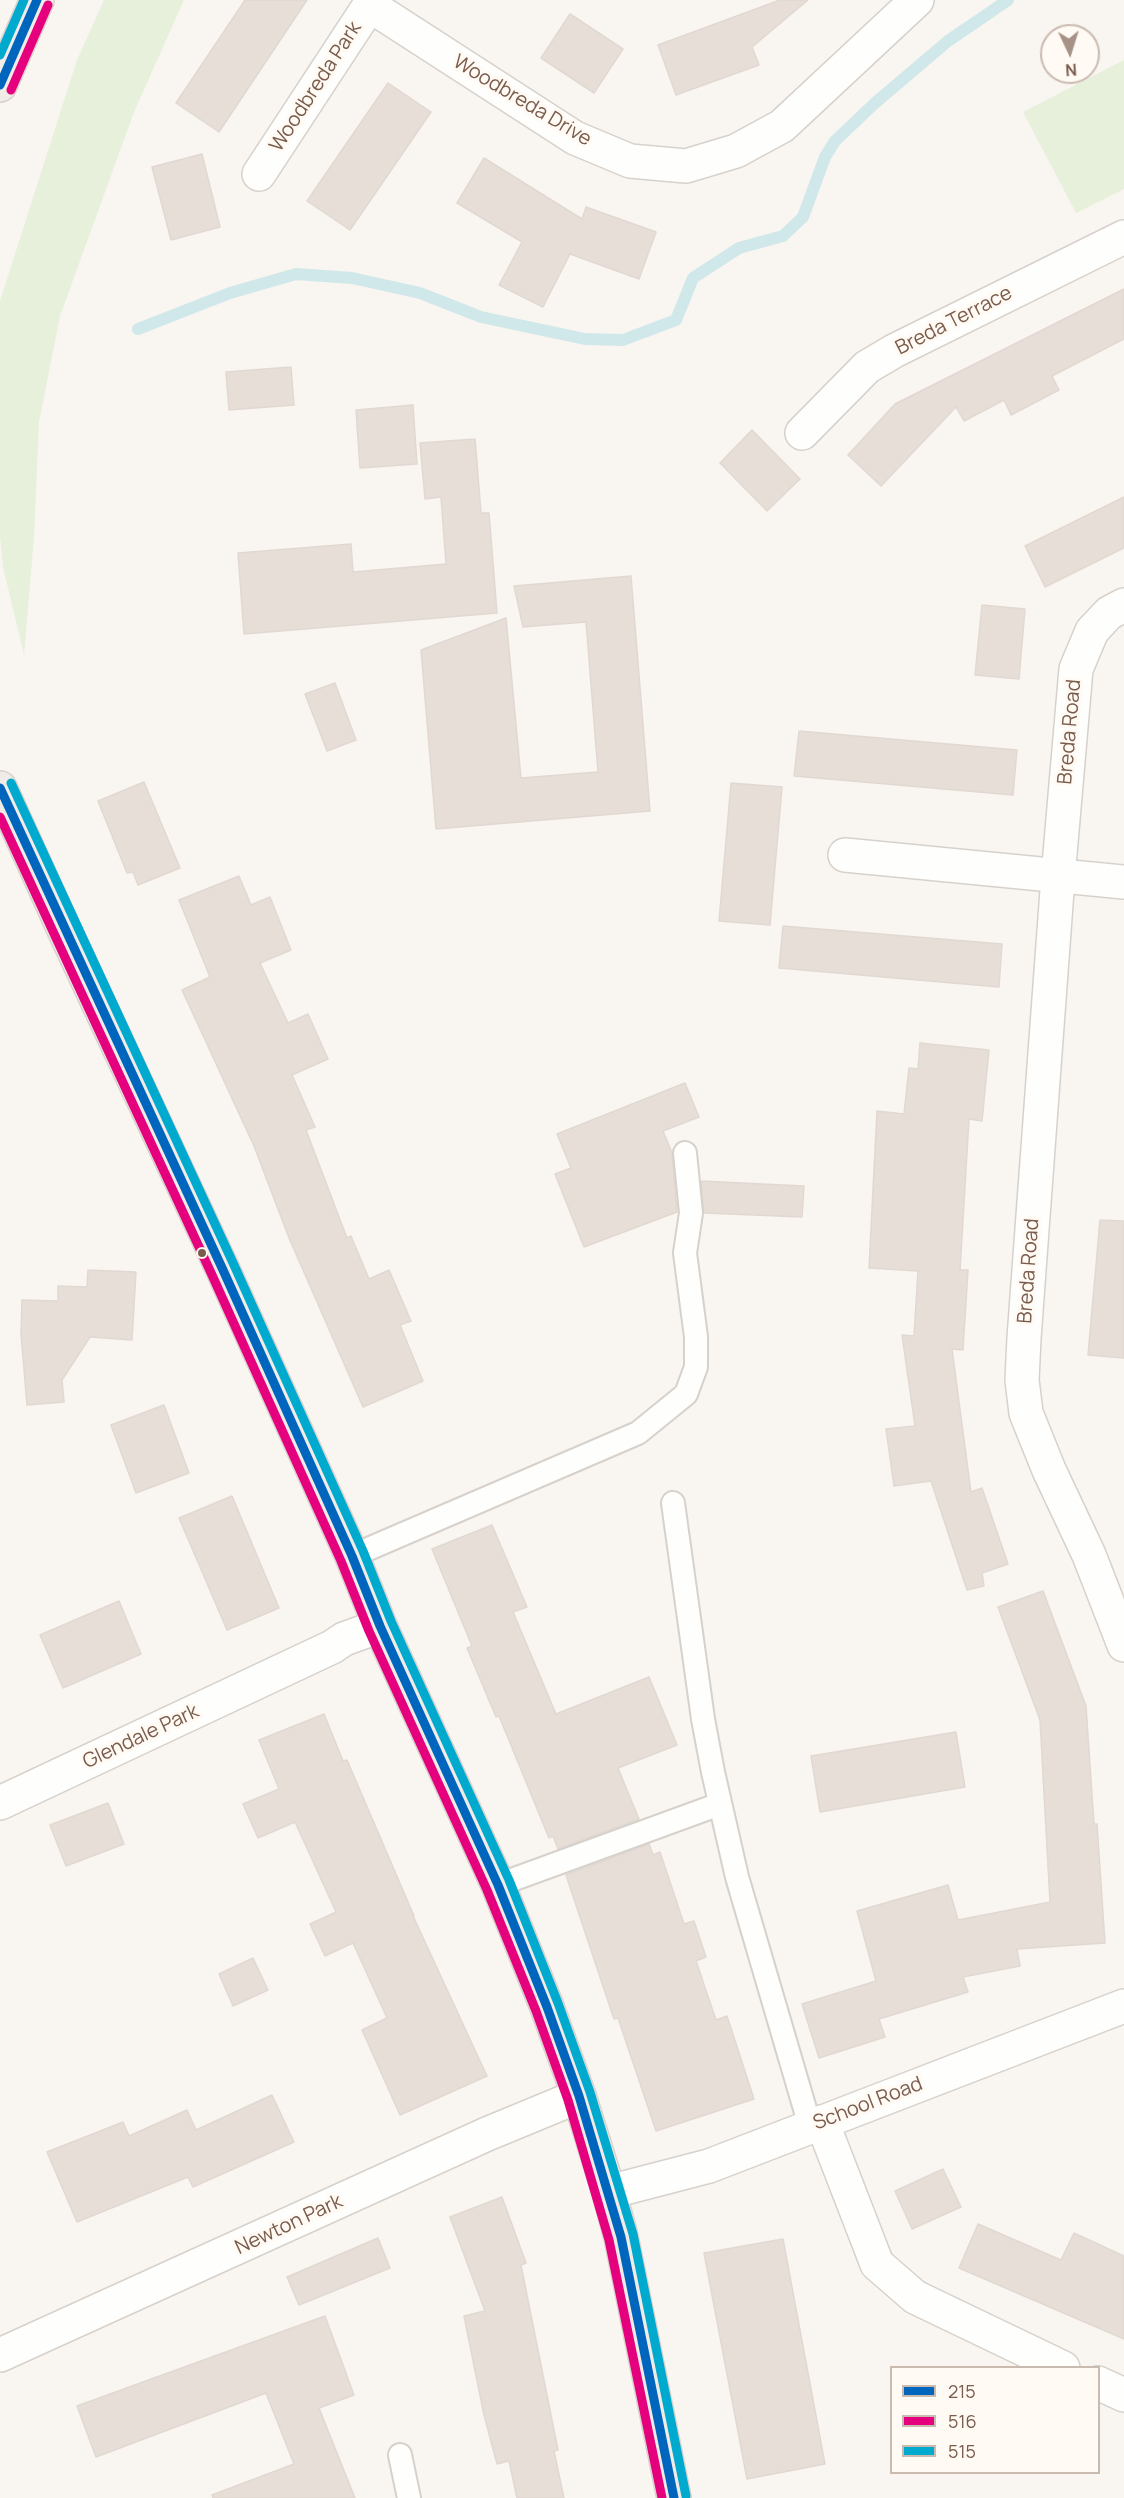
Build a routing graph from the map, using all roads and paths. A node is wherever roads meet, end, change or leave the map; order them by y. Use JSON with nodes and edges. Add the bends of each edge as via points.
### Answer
{"nodes":[{"id":1,"x":37,"y":0,"type":"edge"},
{"id":2,"x":917,"y":0,"type":"edge"},
{"id":3,"x":371,"y":2,"type":"edge"},
{"id":4,"x":0,"y":85,"type":"edge"},
{"id":5,"x":259,"y":174,"type":"dead end"},
{"id":6,"x":1124,"y":237,"type":"edge"},
{"id":7,"x":802,"y":433,"type":"dead end"},
{"id":8,"x":1124,"y":605,"type":"edge"},
{"id":9,"x":0,"y":788,"type":"edge"},
{"id":10,"x":845,"y":855,"type":"dead end"},
{"id":11,"x":1058,"y":877,"type":"junction"},
{"id":12,"x":1124,"y":882,"type":"edge"},
{"id":13,"x":685,"y":1153,"type":"dead end"},
{"id":14,"x":673,"y":1503,"type":"dead end"},
{"id":15,"x":352,"y":1556,"type":"junction"},
{"id":16,"x":380,"y":1626,"type":"junction"},
{"id":17,"x":1124,"y":1645,"type":"edge"},
{"id":18,"x":0,"y":1803,"type":"edge"},
{"id":19,"x":720,"y":1804,"type":"junction"},
{"id":20,"x":498,"y":1885,"type":"junction"},
{"id":21,"x":1124,"y":2006,"type":"edge"},
{"id":22,"x":579,"y":2096,"type":"junction"},
{"id":23,"x":816,"y":2124,"type":"junction"},
{"id":24,"x":609,"y":2192,"type":"junction"},
{"id":25,"x":0,"y":2355,"type":"edge"},
{"id":26,"x":1061,"y":2366,"type":"edge"},
{"id":27,"x":1100,"y":2384,"type":"edge"},
{"id":28,"x":1124,"y":2395,"type":"edge"},
{"id":29,"x":400,"y":2455,"type":"dead end"},
{"id":30,"x":409,"y":2498,"type":"edge"},
{"id":31,"x":674,"y":2498,"type":"edge"}],
"edges":[{"from":1,"to":4,"type":"highway"},
{"from":2,"to":3,"type":"street","name":"Woodbreda Drive","via":[[782,126],[736,151],[686,166],[630,161],[576,138]]},
{"from":3,"to":5,"type":"street","name":"Woodbreda Park"},
{"from":6,"to":7,"type":"street","name":"Breda Terrace","via":[[867,367]]},
{"from":8,"to":11,"type":"street","name":"Breda Road","via":[[1109,613],[1092,631],[1076,669]]},
{"from":9,"to":15,"type":"highway"},
{"from":10,"to":11,"type":"street"},
{"from":11,"to":12,"type":"street"},
{"from":11,"to":17,"type":"street","name":"Breda Road","via":[[1022,1380],[1026,1413]]},
{"from":13,"to":15,"type":"lane","via":[[691,1213],[685,1253],[696,1337],[696,1367],[686,1394],[638,1433]]},
{"from":14,"to":19,"type":"lane","via":[[703,1719]]},
{"from":15,"to":16,"type":"highway"},
{"from":16,"to":18,"type":"street","name":"Glendale Park","via":[[344,1639]]},
{"from":16,"to":20,"type":"highway"},
{"from":19,"to":20,"type":"lane"},
{"from":19,"to":23,"type":"lane","via":[[737,1877]]},
{"from":20,"to":22,"type":"highway"},
{"from":21,"to":23,"type":"street","name":"School Road"},
{"from":22,"to":24,"type":"highway"},
{"from":22,"to":25,"type":"street","name":"Newton Park"},
{"from":23,"to":24,"type":"street","name":"School Road","via":[[699,2169]]},
{"from":23,"to":26,"type":"street","via":[[877,2264],[915,2297]]},
{"from":24,"to":31,"type":"highway"},
{"from":27,"to":28,"type":"street"},
{"from":29,"to":30,"type":"lane"}]}
